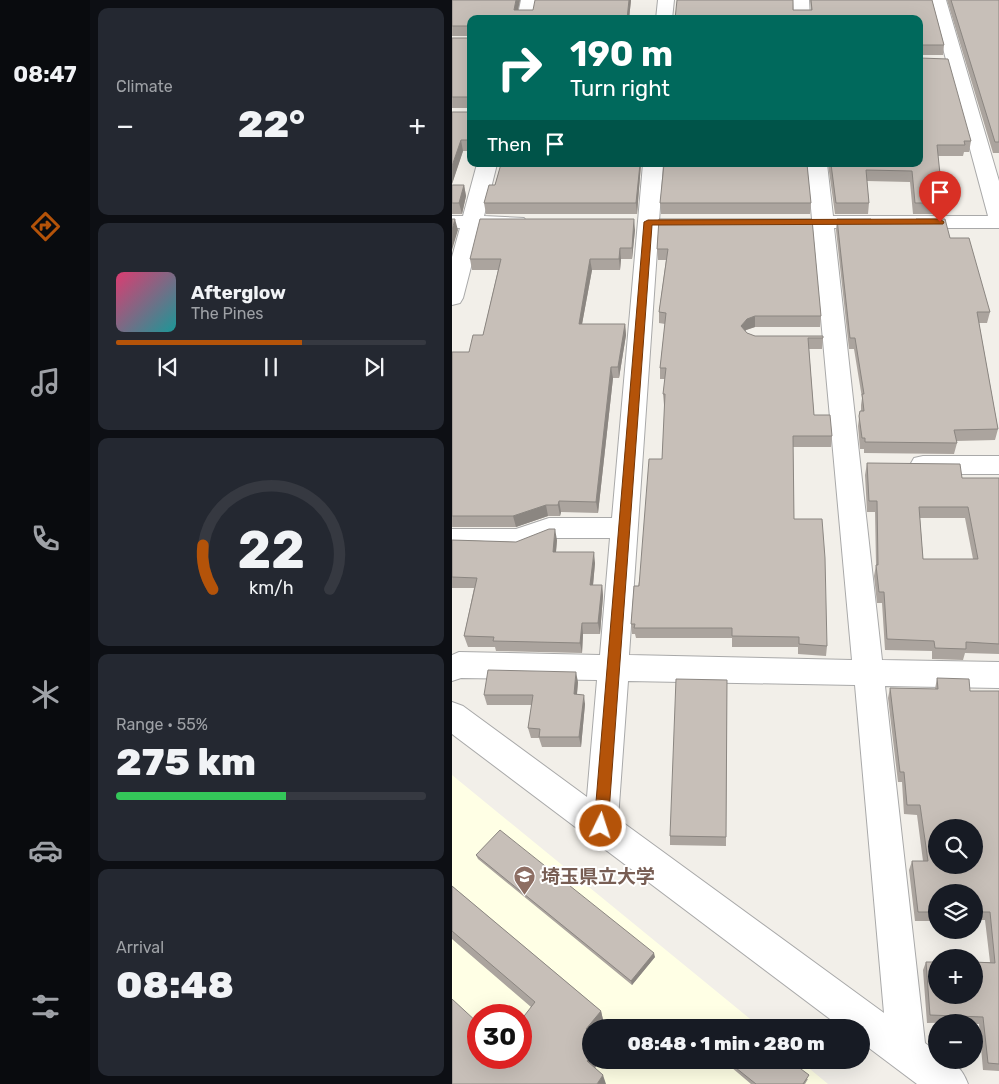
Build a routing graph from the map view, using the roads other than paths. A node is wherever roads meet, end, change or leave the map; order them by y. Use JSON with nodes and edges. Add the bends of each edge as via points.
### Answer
{"nodes":[{"id":1,"x":529,"y":0,"type":"edge"},
{"id":2,"x":666,"y":0,"type":"edge"},
{"id":3,"x":800,"y":0,"type":"edge"},
{"id":4,"x":938,"y":0,"type":"edge"},
{"id":5,"x":526,"y":15,"type":"edge"},
{"id":6,"x":664,"y":15,"type":"edge"},
{"id":7,"x":802,"y":15,"type":"edge"},
{"id":8,"x":486,"y":167,"type":"edge"},
{"id":9,"x":653,"y":167,"type":"edge"},
{"id":10,"x":817,"y":167,"type":"edge"},
{"id":11,"x":998,"y":220,"type":"edge"},
{"id":12,"x":461,"y":222,"type":"edge"},
{"id":13,"x":540,"y":222,"type":"edge"},
{"id":14,"x":813,"y":222,"type":"junction"},
{"id":15,"x":452,"y":298,"type":"edge"},
{"id":16,"x":847,"y":464,"type":"junction"},
{"id":17,"x":876,"y":464,"type":"edge"},
{"id":18,"x":904,"y":464,"type":"edge"},
{"id":19,"x":998,"y":465,"type":"edge"},
{"id":20,"x":624,"y":528,"type":"junction"},
{"id":21,"x":452,"y":540,"type":"edge"},
{"id":22,"x":452,"y":668,"type":"edge"},
{"id":23,"x":613,"y":668,"type":"junction"},
{"id":24,"x":868,"y":673,"type":"junction"},
{"id":25,"x":998,"y":676,"type":"edge"},
{"id":26,"x":452,"y":716,"type":"edge"},
{"id":27,"x":601,"y":826,"type":"junction"},
{"id":28,"x":907,"y":1053,"type":"junction"},
{"id":29,"x":948,"y":1084,"type":"edge"}],
"edges":[{"from":1,"to":5,"type":"street"},
{"from":2,"to":6,"type":"street"},
{"from":3,"to":7,"type":"street"},
{"from":4,"to":11,"type":"street","via":[[946,62]]},
{"from":8,"to":12,"type":"street"},
{"from":9,"to":20,"type":"street"},
{"from":10,"to":14,"type":"street"},
{"from":11,"to":14,"type":"street"},
{"from":12,"to":13,"type":"street"},
{"from":12,"to":15,"type":"street"},
{"from":14,"to":16,"type":"street","via":[[824,337]]},
{"from":16,"to":17,"type":"street"},
{"from":16,"to":24,"type":"street"},
{"from":18,"to":19,"type":"street"},
{"from":20,"to":21,"type":"street","via":[[549,528],[518,540]]},
{"from":20,"to":23,"type":"street"},
{"from":22,"to":23,"type":"street","via":[[459,665]]},
{"from":23,"to":24,"type":"street"},
{"from":23,"to":27,"type":"street"},
{"from":24,"to":25,"type":"street"},
{"from":24,"to":28,"type":"street"},
{"from":26,"to":27,"type":"street"},
{"from":27,"to":28,"type":"street"},
{"from":28,"to":29,"type":"street"}]}
